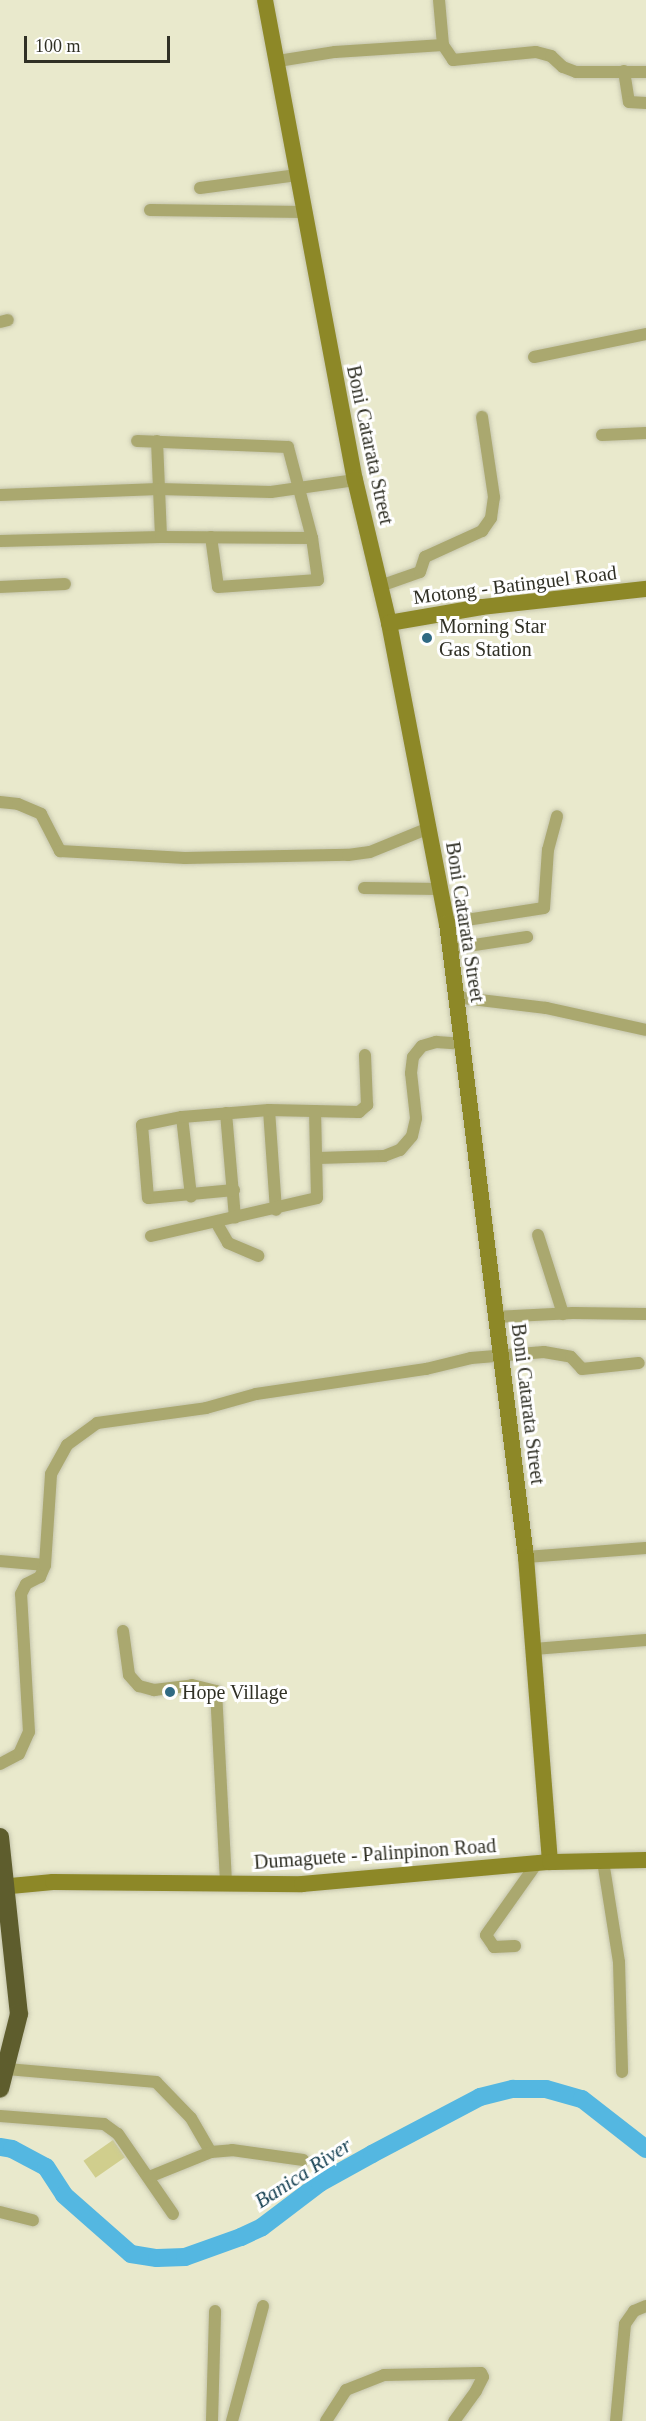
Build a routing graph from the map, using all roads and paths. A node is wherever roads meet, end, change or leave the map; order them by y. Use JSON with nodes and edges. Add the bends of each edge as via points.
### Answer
{"nodes":[{"id":1,"x":265,"y":0,"type":"edge"},
{"id":2,"x":439,"y":0,"type":"edge"},
{"id":3,"x":443,"y":45,"type":"junction"},
{"id":4,"x":278,"y":61,"type":"junction"},
{"id":5,"x":624,"y":71,"type":"junction"},
{"id":6,"x":646,"y":72,"type":"edge"},
{"id":7,"x":646,"y":103,"type":"edge"},
{"id":8,"x":297,"y":175,"type":"junction"},
{"id":9,"x":200,"y":188,"type":"dead end"},
{"id":10,"x":150,"y":210,"type":"dead end"},
{"id":11,"x":304,"y":212,"type":"junction"},
{"id":12,"x":646,"y":334,"type":"edge"},
{"id":13,"x":534,"y":357,"type":"dead end"},
{"id":14,"x":482,"y":417,"type":"dead end"},
{"id":15,"x":646,"y":433,"type":"edge"},
{"id":16,"x":602,"y":435,"type":"dead end"},
{"id":17,"x":137,"y":441,"type":"dead end"},
{"id":18,"x":157,"y":441,"type":"junction"},
{"id":19,"x":355,"y":480,"type":"junction"},
{"id":20,"x":159,"y":489,"type":"junction"},
{"id":21,"x":300,"y":490,"type":"junction"},
{"id":22,"x":0,"y":495,"type":"edge"},
{"id":23,"x":160,"y":537,"type":"junction"},
{"id":24,"x":211,"y":537,"type":"junction"},
{"id":25,"x":312,"y":538,"type":"junction"},
{"id":26,"x":0,"y":542,"type":"edge"},
{"id":27,"x":65,"y":584,"type":"dead end"},
{"id":28,"x":380,"y":586,"type":"junction"},
{"id":29,"x":0,"y":587,"type":"edge"},
{"id":30,"x":646,"y":590,"type":"edge"},
{"id":31,"x":389,"y":623,"type":"junction"},
{"id":32,"x":0,"y":802,"type":"edge"},
{"id":33,"x":557,"y":816,"type":"dead end"},
{"id":34,"x":429,"y":828,"type":"junction"},
{"id":35,"x":364,"y":888,"type":"dead end"},
{"id":36,"x":441,"y":889,"type":"junction"},
{"id":37,"x":447,"y":923,"type":"junction"},
{"id":38,"x":527,"y":937,"type":"dead end"},
{"id":39,"x":448,"y":949,"type":"junction"},
{"id":40,"x":455,"y":997,"type":"junction"},
{"id":41,"x":646,"y":1030,"type":"edge"},
{"id":42,"x":462,"y":1044,"type":"junction"},
{"id":43,"x":365,"y":1055,"type":"dead end"},
{"id":44,"x":269,"y":1110,"type":"junction"},
{"id":45,"x":315,"y":1111,"type":"junction"},
{"id":46,"x":226,"y":1113,"type":"junction"},
{"id":47,"x":182,"y":1117,"type":"junction"},
{"id":48,"x":318,"y":1158,"type":"junction"},
{"id":49,"x":234,"y":1190,"type":"junction"},
{"id":50,"x":191,"y":1196,"type":"junction"},
{"id":51,"x":276,"y":1210,"type":"junction"},
{"id":52,"x":235,"y":1218,"type":"junction"},
{"id":53,"x":216,"y":1222,"type":"junction"},
{"id":54,"x":538,"y":1235,"type":"dead end"},
{"id":55,"x":151,"y":1236,"type":"dead end"},
{"id":56,"x":258,"y":1256,"type":"dead end"},
{"id":57,"x":562,"y":1314,"type":"junction"},
{"id":58,"x":646,"y":1314,"type":"edge"},
{"id":59,"x":495,"y":1317,"type":"junction"},
{"id":60,"x":501,"y":1356,"type":"junction"},
{"id":61,"x":639,"y":1363,"type":"dead end"},
{"id":62,"x":646,"y":1548,"type":"edge"},
{"id":63,"x":526,"y":1557,"type":"junction"},
{"id":64,"x":0,"y":1561,"type":"edge"},
{"id":65,"x":45,"y":1565,"type":"junction"},
{"id":66,"x":123,"y":1631,"type":"dead end"},
{"id":67,"x":646,"y":1640,"type":"edge"},
{"id":68,"x":534,"y":1649,"type":"junction"},
{"id":69,"x":0,"y":1764,"type":"edge"},
{"id":70,"x":0,"y":1836,"type":"edge"},
{"id":71,"x":646,"y":1860,"type":"edge"},
{"id":72,"x":603,"y":1861,"type":"junction"},
{"id":73,"x":544,"y":1862,"type":"junction"},
{"id":74,"x":226,"y":1885,"type":"junction"},
{"id":75,"x":3,"y":1886,"type":"edge"},
{"id":76,"x":515,"y":1946,"type":"dead end"},
{"id":77,"x":7,"y":2069,"type":"junction"},
{"id":78,"x":622,"y":2072,"type":"dead end"},
{"id":79,"x":0,"y":2090,"type":"edge"},
{"id":80,"x":0,"y":2116,"type":"edge"},
{"id":81,"x":211,"y":2152,"type":"junction"},
{"id":82,"x":303,"y":2160,"type":"dead end"},
{"id":83,"x":148,"y":2177,"type":"junction"},
{"id":84,"x":0,"y":2212,"type":"edge"},
{"id":85,"x":173,"y":2214,"type":"dead end"},
{"id":86,"x":33,"y":2220,"type":"dead end"},
{"id":87,"x":263,"y":2306,"type":"dead end"},
{"id":88,"x":646,"y":2306,"type":"edge"},
{"id":89,"x":215,"y":2311,"type":"dead end"},
{"id":90,"x":212,"y":2421,"type":"edge"},
{"id":91,"x":232,"y":2421,"type":"edge"},
{"id":92,"x":326,"y":2421,"type":"edge"},
{"id":93,"x":454,"y":2421,"type":"edge"},
{"id":94,"x":616,"y":2421,"type":"edge"}],
"edges":[{"from":1,"to":4,"type":"street","name":"Boni Catarata Street"},
{"from":2,"to":3,"type":"street"},
{"from":3,"to":4,"type":"street","via":[[335,52]]},
{"from":3,"to":5,"type":"street","via":[[448,57],[459,61],[536,52],[551,56],[568,70]]},
{"from":4,"to":8,"type":"street","name":"Boni Catarata Street"},
{"from":5,"to":6,"type":"street"},
{"from":5,"to":7,"type":"street","via":[[629,102]]},
{"from":8,"to":9,"type":"street"},
{"from":8,"to":11,"type":"street","name":"Boni Catarata Street"},
{"from":10,"to":11,"type":"street"},
{"from":11,"to":19,"type":"street","name":"Boni Catarata Street"},
{"from":12,"to":13,"type":"street"},
{"from":14,"to":28,"type":"street","via":[[494,497],[491,518],[482,531],[425,557],[420,572]]},
{"from":15,"to":16,"type":"street"},
{"from":17,"to":18,"type":"street"},
{"from":18,"to":20,"type":"street"},
{"from":18,"to":21,"type":"street","via":[[282,445],[291,453]]},
{"from":19,"to":21,"type":"street"},
{"from":19,"to":28,"type":"street","name":"Boni Catarata Street"},
{"from":20,"to":21,"type":"street"},
{"from":20,"to":22,"type":"street"},
{"from":20,"to":23,"type":"street"},
{"from":21,"to":25,"type":"street"},
{"from":23,"to":24,"type":"street"},
{"from":23,"to":26,"type":"street"},
{"from":24,"to":25,"type":"street"},
{"from":24,"to":25,"type":"street","via":[[218,587],[318,580]]},
{"from":27,"to":29,"type":"street"},
{"from":28,"to":31,"type":"street","name":"Boni Catarata Street"},
{"from":30,"to":31,"type":"street","name":"Motong - Batinguel Road","via":[[482,607]]},
{"from":31,"to":34,"type":"street","name":"Boni Catarata Street"},
{"from":32,"to":34,"type":"street","via":[[18,804],[41,814],[60,851],[185,858],[348,855],[370,852]]},
{"from":33,"to":37,"type":"street","via":[[548,850],[544,908]]},
{"from":34,"to":36,"type":"street","name":"Boni Catarata Street"},
{"from":35,"to":36,"type":"street"},
{"from":36,"to":37,"type":"street","name":"Boni Catarata Street"},
{"from":37,"to":39,"type":"street","name":"Boni Catarata Street"},
{"from":38,"to":39,"type":"street"},
{"from":39,"to":40,"type":"street","name":"Boni Catarata Street"},
{"from":40,"to":41,"type":"street","via":[[546,1008]]},
{"from":40,"to":42,"type":"street","name":"Boni Catarata Street"},
{"from":42,"to":48,"type":"street","via":[[435,1042],[422,1046],[413,1057],[416,1119],[412,1136],[400,1150],[384,1156]]},
{"from":42,"to":59,"type":"street","name":"Boni Catarata Street"},
{"from":43,"to":45,"type":"street","via":[[365,1110]]},
{"from":44,"to":45,"type":"street"},
{"from":44,"to":46,"type":"street"},
{"from":44,"to":51,"type":"street"},
{"from":45,"to":48,"type":"street"},
{"from":46,"to":47,"type":"street"},
{"from":46,"to":49,"type":"street"},
{"from":47,"to":50,"type":"street"},
{"from":47,"to":50,"type":"street","via":[[142,1125],[147,1194],[152,1199]]},
{"from":48,"to":51,"type":"street","via":[[317,1198]]},
{"from":49,"to":50,"type":"street"},
{"from":49,"to":52,"type":"street"},
{"from":51,"to":52,"type":"street"},
{"from":52,"to":53,"type":"street"},
{"from":53,"to":55,"type":"street"},
{"from":53,"to":56,"type":"street","via":[[228,1243]]},
{"from":54,"to":57,"type":"street"},
{"from":57,"to":58,"type":"street"},
{"from":57,"to":59,"type":"street"},
{"from":59,"to":60,"type":"street","name":"Boni Catarata Street"},
{"from":60,"to":61,"type":"street","via":[[561,1354],[582,1368]]},
{"from":60,"to":63,"type":"street","name":"Boni Catarata Street"},
{"from":60,"to":65,"type":"street","via":[[256,1394],[206,1408],[96,1424],[67,1445],[51,1474]]},
{"from":62,"to":63,"type":"street"},
{"from":63,"to":68,"type":"street","name":"Boni Catarata Street"},
{"from":64,"to":65,"type":"street"},
{"from":65,"to":69,"type":"street","via":[[40,1577],[26,1584],[21,1594],[28,1732],[19,1754]]},
{"from":66,"to":74,"type":"street","via":[[129,1676],[139,1686],[154,1690],[192,1685],[216,1691]]},
{"from":67,"to":68,"type":"street"},
{"from":68,"to":73,"type":"street","name":"Boni Catarata Street"},
{"from":70,"to":75,"type":"highway"},
{"from":71,"to":72,"type":"street","name":"Dumaguete - Palinpinon Road"},
{"from":72,"to":73,"type":"street","name":"Dumaguete - Palinpinon Road"},
{"from":72,"to":78,"type":"street","via":[[619,1962]]},
{"from":73,"to":74,"type":"street","name":"Dumaguete - Palinpinon Road","via":[[302,1884]]},
{"from":73,"to":76,"type":"street","via":[[486,1935],[494,1947]]},
{"from":74,"to":75,"type":"street","name":"Dumaguete - Palinpinon Road","via":[[53,1882]]},
{"from":75,"to":77,"type":"highway","via":[[19,2014]]},
{"from":77,"to":79,"type":"highway"},
{"from":77,"to":81,"type":"street","via":[[156,2082],[191,2118]]},
{"from":80,"to":83,"type":"street","via":[[104,2124],[118,2134]]},
{"from":81,"to":82,"type":"street","via":[[232,2150]]},
{"from":81,"to":83,"type":"street"},
{"from":83,"to":85,"type":"street"},
{"from":84,"to":86,"type":"street"},
{"from":87,"to":91,"type":"street"},
{"from":88,"to":94,"type":"street","via":[[634,2311],[625,2324]]},
{"from":89,"to":90,"type":"street"},
{"from":92,"to":93,"type":"street","via":[[346,2390],[384,2375],[481,2373],[483,2378],[476,2391]]}]}
